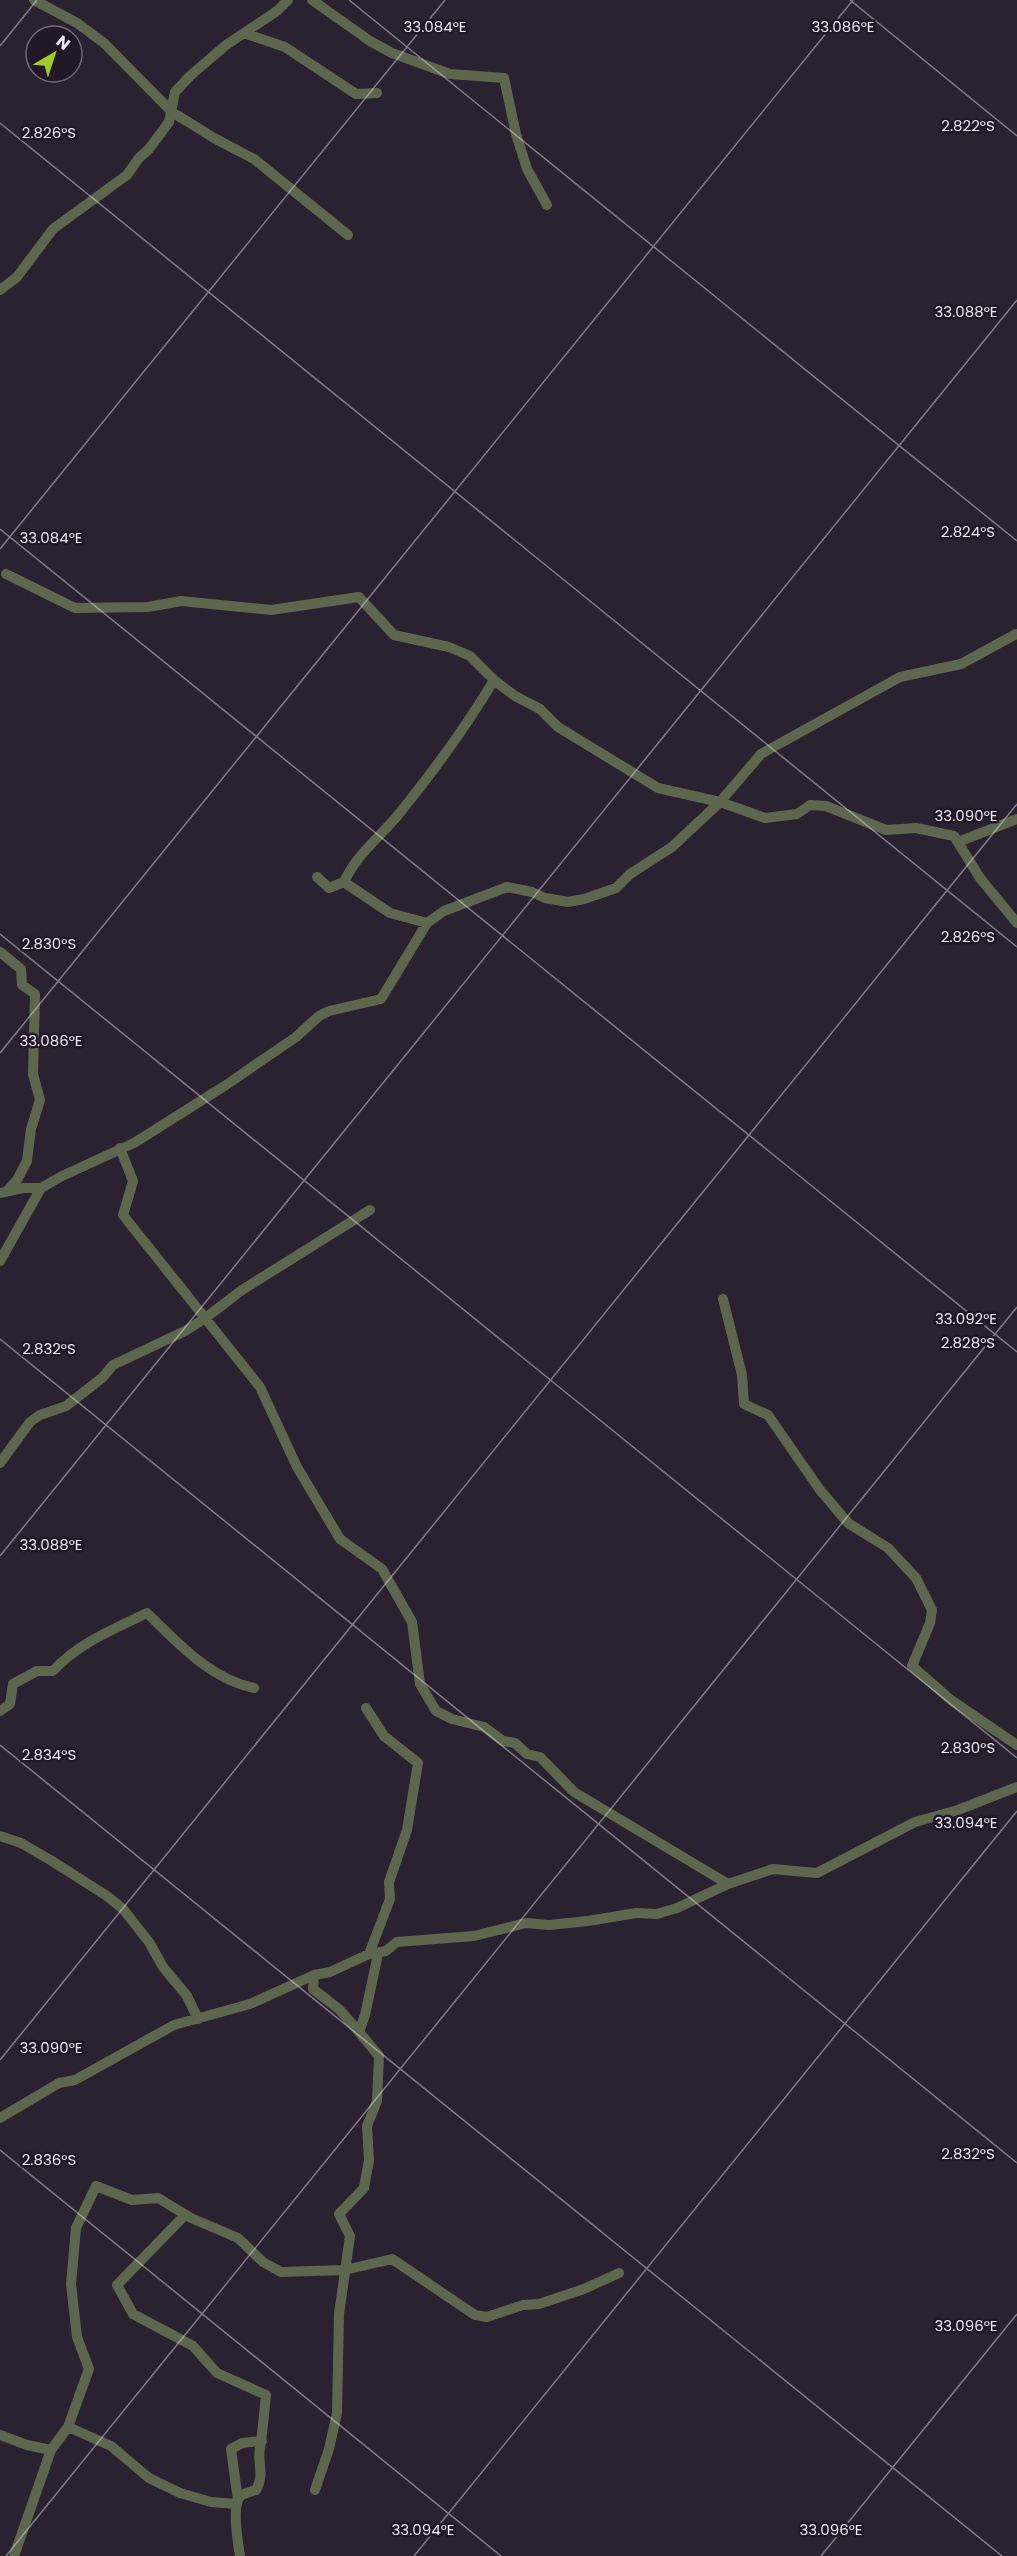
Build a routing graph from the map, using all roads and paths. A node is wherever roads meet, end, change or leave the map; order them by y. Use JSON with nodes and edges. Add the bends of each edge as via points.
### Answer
{"nodes":[{"id":1,"x":34,"y":0,"type":"edge"},
{"id":2,"x":288,"y":0,"type":"edge"},
{"id":3,"x":312,"y":0,"type":"edge"},
{"id":4,"x":244,"y":33,"type":"junction"},
{"id":5,"x":377,"y":93,"type":"dead end"},
{"id":6,"x":172,"y":112,"type":"junction"},
{"id":7,"x":547,"y":205,"type":"dead end"},
{"id":8,"x":348,"y":235,"type":"dead end"},
{"id":9,"x":0,"y":290,"type":"edge"},
{"id":10,"x":6,"y":574,"type":"dead end"},
{"id":11,"x":1016,"y":633,"type":"edge"},
{"id":12,"x":494,"y":681,"type":"junction"},
{"id":13,"x":720,"y":802,"type":"junction"},
{"id":14,"x":1017,"y":819,"type":"edge"},
{"id":15,"x":958,"y":842,"type":"junction"},
{"id":16,"x":317,"y":878,"type":"dead end"},
{"id":17,"x":344,"y":882,"type":"junction"},
{"id":18,"x":427,"y":923,"type":"junction"},
{"id":19,"x":1017,"y":923,"type":"edge"},
{"id":20,"x":0,"y":952,"type":"edge"},
{"id":21,"x":120,"y":1148,"type":"junction"},
{"id":22,"x":41,"y":1188,"type":"junction"},
{"id":23,"x":3,"y":1192,"type":"edge"},
{"id":24,"x":370,"y":1210,"type":"dead end"},
{"id":25,"x":0,"y":1261,"type":"edge"},
{"id":26,"x":723,"y":1299,"type":"dead end"},
{"id":27,"x":204,"y":1319,"type":"junction"},
{"id":28,"x":0,"y":1463,"type":"edge"},
{"id":29,"x":254,"y":1688,"type":"dead end"},
{"id":30,"x":366,"y":1708,"type":"dead end"},
{"id":31,"x":0,"y":1711,"type":"edge"},
{"id":32,"x":1017,"y":1745,"type":"edge"},
{"id":33,"x":1017,"y":1787,"type":"edge"},
{"id":34,"x":0,"y":1836,"type":"edge"},
{"id":35,"x":728,"y":1884,"type":"junction"},
{"id":36,"x":374,"y":1954,"type":"junction"},
{"id":37,"x":314,"y":1975,"type":"junction"},
{"id":38,"x":198,"y":2019,"type":"junction"},
{"id":39,"x":359,"y":2032,"type":"junction"},
{"id":40,"x":0,"y":2118,"type":"edge"},
{"id":41,"x":185,"y":2215,"type":"junction"},
{"id":42,"x":345,"y":2270,"type":"junction"},
{"id":43,"x":619,"y":2273,"type":"dead end"},
{"id":44,"x":68,"y":2427,"type":"junction"},
{"id":45,"x":0,"y":2435,"type":"edge"},
{"id":46,"x":262,"y":2441,"type":"junction"},
{"id":47,"x":51,"y":2450,"type":"junction"},
{"id":48,"x":315,"y":2490,"type":"dead end"},
{"id":49,"x":238,"y":2502,"type":"junction"},
{"id":50,"x":14,"y":2556,"type":"edge"},
{"id":51,"x":240,"y":2556,"type":"edge"}],
"edges":[{"from":1,"to":6,"type":"street","via":[[104,43]]},
{"from":2,"to":4,"type":"street"},
{"from":3,"to":7,"type":"street","via":[[392,53],[450,74],[504,78],[527,169]]},
{"from":4,"to":5,"type":"street","via":[[285,47],[356,94]]},
{"from":4,"to":6,"type":"street","via":[[175,92]]},
{"from":6,"to":8,"type":"street","via":[[254,159]]},
{"from":6,"to":9,"type":"street","via":[[165,129],[127,175],[52,230],[17,277]]},
{"from":10,"to":12,"type":"street","via":[[75,608],[148,607],[181,601],[271,610],[359,597],[394,635],[449,647],[470,656]]},
{"from":11,"to":13,"type":"street","via":[[961,664],[900,677],[761,754]]},
{"from":12,"to":13,"type":"street","via":[[540,709],[558,727],[658,788]]},
{"from":12,"to":17,"type":"street","via":[[429,777],[352,864]]},
{"from":13,"to":15,"type":"street","via":[[765,818],[797,814],[810,805],[826,806],[886,830],[936,830],[954,836]]},
{"from":13,"to":18,"type":"street","via":[[672,847],[630,874],[616,888],[568,902],[507,887],[444,911]]},
{"from":14,"to":15,"type":"street"},
{"from":15,"to":19,"type":"street","via":[[980,878]]},
{"from":16,"to":17,"type":"street","via":[[329,888]]},
{"from":17,"to":18,"type":"street","via":[[390,913]]},
{"from":18,"to":21,"type":"street","via":[[381,999],[329,1011],[226,1085]]},
{"from":20,"to":23,"type":"street","via":[[21,969],[22,984],[35,994],[33,1074],[40,1100],[27,1161],[17,1180]]},
{"from":21,"to":22,"type":"street"},
{"from":21,"to":27,"type":"street","via":[[133,1181],[123,1215]]},
{"from":22,"to":23,"type":"street"},
{"from":22,"to":25,"type":"street"},
{"from":24,"to":27,"type":"street","via":[[242,1290]]},
{"from":26,"to":32,"type":"street","via":[[742,1375],[744,1404],[768,1415],[848,1523],[888,1548],[916,1578],[932,1610],[912,1666],[951,1700]]},
{"from":27,"to":28,"type":"street","via":[[113,1365],[66,1406],[30,1422]]},
{"from":27,"to":35,"type":"street","via":[[260,1387],[297,1467],[340,1539],[382,1569],[412,1623],[420,1684],[436,1711],[484,1727],[527,1754],[540,1757],[574,1792]]},
{"from":29,"to":31,"type":"street","via":[[220,1677],[147,1613],[83,1646],[53,1671],[37,1671],[13,1684],[10,1704]]},
{"from":30,"to":36,"type":"street","via":[[384,1736],[418,1763],[407,1830],[389,1882],[390,1899]]},
{"from":33,"to":35,"type":"street","via":[[915,1822],[817,1873],[772,1869]]},
{"from":34,"to":38,"type":"street","via":[[52,1861],[123,1909],[187,1996]]},
{"from":35,"to":36,"type":"street","via":[[657,1914],[526,1923],[474,1936],[397,1942]]},
{"from":36,"to":37,"type":"street"},
{"from":36,"to":39,"type":"street"},
{"from":37,"to":38,"type":"street","via":[[250,2004]]},
{"from":37,"to":39,"type":"street","via":[[313,1989],[340,2010]]},
{"from":38,"to":40,"type":"street","via":[[174,2025],[75,2080],[59,2083]]},
{"from":39,"to":42,"type":"street","via":[[379,2056],[378,2101],[367,2126],[369,2160],[364,2188],[339,2214],[350,2236]]},
{"from":41,"to":42,"type":"street","via":[[238,2238],[263,2262],[281,2272]]},
{"from":41,"to":44,"type":"street","via":[[158,2198],[132,2200],[96,2186],[76,2228],[71,2284],[77,2337],[89,2369]]},
{"from":41,"to":46,"type":"street","via":[[117,2285],[133,2314],[193,2346],[217,2373],[266,2395]]},
{"from":42,"to":43,"type":"street","via":[[392,2259],[475,2315],[487,2317],[539,2304]]},
{"from":42,"to":48,"type":"street","via":[[339,2314],[337,2413]]},
{"from":44,"to":47,"type":"street"},
{"from":44,"to":49,"type":"street","via":[[111,2446],[149,2478],[180,2493],[211,2502]]},
{"from":45,"to":47,"type":"street"},
{"from":46,"to":49,"type":"street","via":[[260,2481],[256,2490],[242,2495]]},
{"from":46,"to":49,"type":"street","via":[[242,2443],[231,2449]]},
{"from":47,"to":50,"type":"street"},
{"from":49,"to":51,"type":"street"}]}
